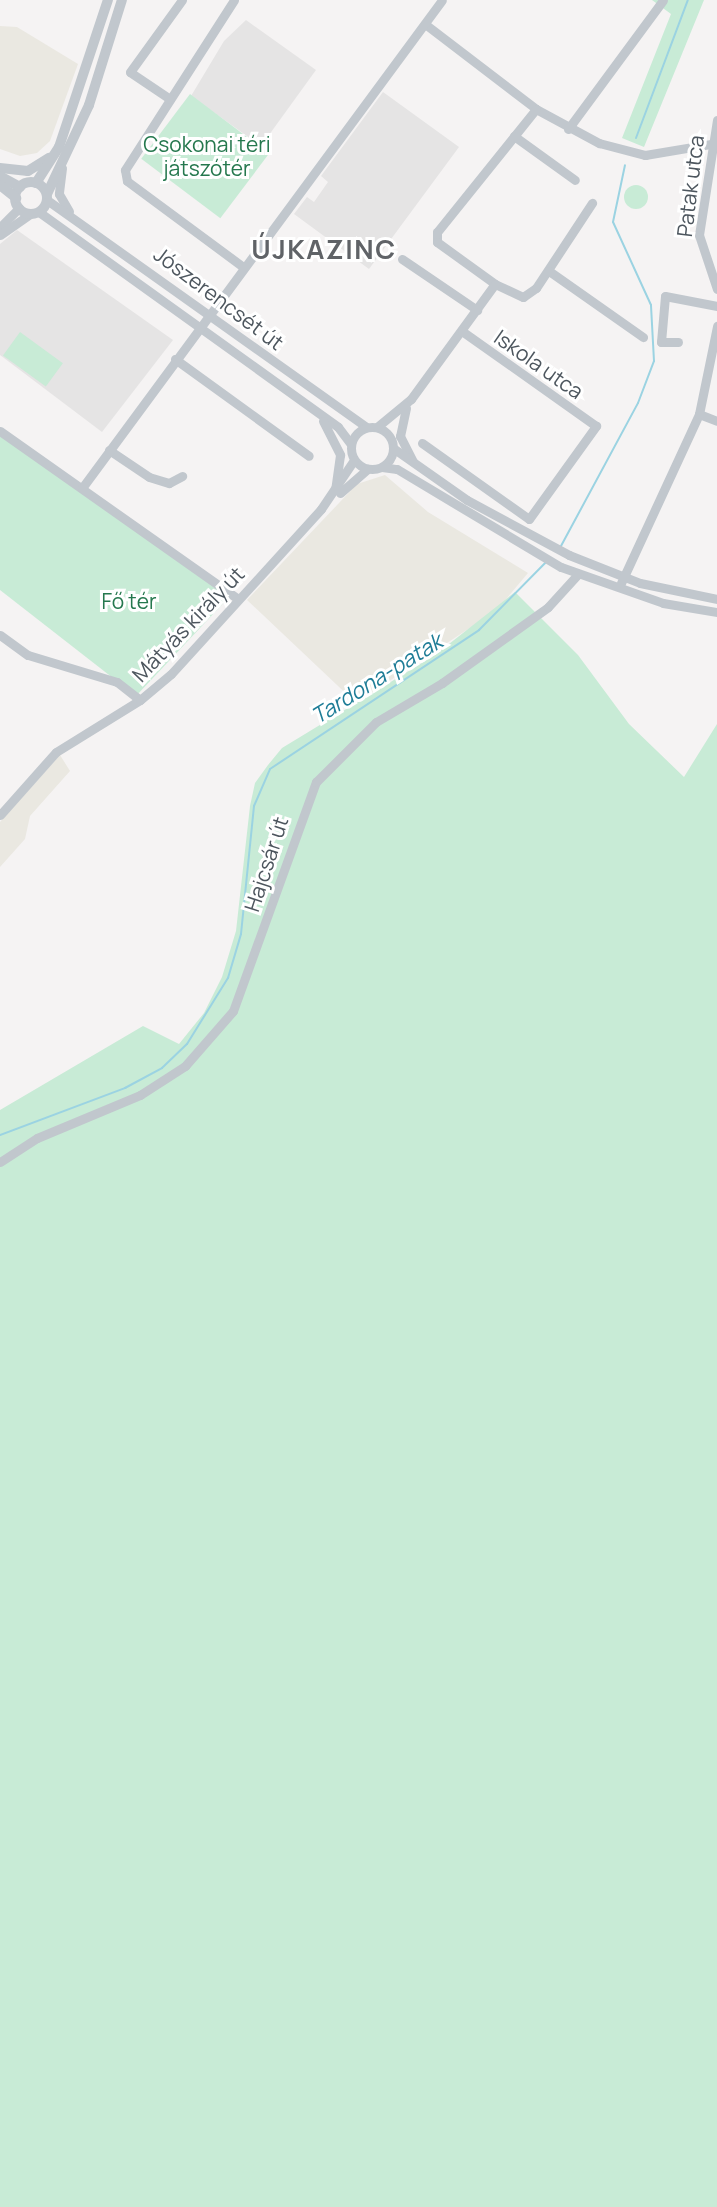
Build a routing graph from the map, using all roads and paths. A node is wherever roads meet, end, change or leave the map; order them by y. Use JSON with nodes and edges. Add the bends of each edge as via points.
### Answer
{"nodes":[{"id":1,"x":108,"y":0,"type":"edge"},
{"id":2,"x":122,"y":0,"type":"edge"},
{"id":3,"x":182,"y":0,"type":"edge"},
{"id":4,"x":234,"y":0,"type":"edge"},
{"id":5,"x":442,"y":0,"type":"edge"},
{"id":6,"x":663,"y":0,"type":"edge"},
{"id":7,"x":425,"y":24,"type":"junction"},
{"id":8,"x":170,"y":99,"type":"junction"},
{"id":9,"x":536,"y":109,"type":"junction"},
{"id":10,"x":717,"y":120,"type":"edge"},
{"id":11,"x":568,"y":129,"type":"junction"},
{"id":12,"x":514,"y":136,"type":"junction"},
{"id":13,"x":714,"y":144,"type":"edge"},
{"id":14,"x":59,"y":147,"type":"junction"},
{"id":15,"x":62,"y":165,"type":"junction"},
{"id":16,"x":0,"y":168,"type":"edge"},
{"id":17,"x":0,"y":176,"type":"edge"},
{"id":18,"x":575,"y":180,"type":"dead end"},
{"id":19,"x":36,"y":183,"type":"junction"},
{"id":20,"x":0,"y":186,"type":"edge"},
{"id":21,"x":20,"y":187,"type":"junction"},
{"id":22,"x":47,"y":197,"type":"junction"},
{"id":23,"x":17,"y":203,"type":"junction"},
{"id":24,"x":592,"y":203,"type":"dead end"},
{"id":25,"x":35,"y":213,"type":"junction"},
{"id":26,"x":79,"y":221,"type":"junction"},
{"id":27,"x":0,"y":227,"type":"edge"},
{"id":28,"x":0,"y":235,"type":"edge"},
{"id":29,"x":402,"y":259,"type":"dead end"},
{"id":30,"x":242,"y":266,"type":"junction"},
{"id":31,"x":549,"y":270,"type":"junction"},
{"id":32,"x":495,"y":284,"type":"junction"},
{"id":33,"x":717,"y":289,"type":"edge"},
{"id":34,"x":717,"y":306,"type":"edge"},
{"id":35,"x":477,"y":310,"type":"junction"},
{"id":36,"x":208,"y":312,"type":"junction"},
{"id":37,"x":199,"y":326,"type":"junction"},
{"id":38,"x":717,"y":326,"type":"edge"},
{"id":39,"x":462,"y":331,"type":"junction"},
{"id":40,"x":643,"y":337,"type":"dead end"},
{"id":41,"x":678,"y":342,"type":"dead end"},
{"id":42,"x":175,"y":359,"type":"junction"},
{"id":43,"x":411,"y":399,"type":"junction"},
{"id":44,"x":314,"y":411,"type":"junction"},
{"id":45,"x":699,"y":414,"type":"junction"},
{"id":46,"x":401,"y":416,"type":"junction"},
{"id":47,"x":717,"y":421,"type":"edge"},
{"id":48,"x":372,"y":427,"type":"junction"},
{"id":49,"x":0,"y":431,"type":"edge"},
{"id":50,"x":422,"y":443,"type":"dead end"},
{"id":51,"x":351,"y":444,"type":"junction"},
{"id":52,"x":393,"y":445,"type":"junction"},
{"id":53,"x":109,"y":450,"type":"junction"},
{"id":54,"x":309,"y":456,"type":"dead end"},
{"id":55,"x":354,"y":460,"type":"junction"},
{"id":56,"x":382,"y":467,"type":"junction"},
{"id":57,"x":368,"y":469,"type":"junction"},
{"id":58,"x":182,"y":476,"type":"dead end"},
{"id":59,"x":433,"y":478,"type":"junction"},
{"id":60,"x":82,"y":488,"type":"junction"},
{"id":61,"x":335,"y":492,"type":"junction"},
{"id":62,"x":321,"y":509,"type":"junction"},
{"id":63,"x":578,"y":573,"type":"junction"},
{"id":64,"x":623,"y":578,"type":"junction"},
{"id":65,"x":619,"y":589,"type":"junction"},
{"id":66,"x":238,"y":599,"type":"junction"},
{"id":67,"x":717,"y":599,"type":"edge"},
{"id":68,"x":717,"y":612,"type":"edge"},
{"id":69,"x":0,"y":635,"type":"edge"},
{"id":70,"x":140,"y":700,"type":"junction"},
{"id":71,"x":0,"y":815,"type":"edge"},
{"id":72,"x":0,"y":1162,"type":"edge"}],
"edges":[{"from":1,"to":14,"type":"street"},
{"from":2,"to":15,"type":"street","via":[[89,105]]},
{"from":3,"to":8,"type":"street","via":[[130,72]]},
{"from":4,"to":8,"type":"street"},
{"from":5,"to":7,"type":"street"},
{"from":6,"to":11,"type":"street"},
{"from":7,"to":9,"type":"street"},
{"from":7,"to":30,"type":"street"},
{"from":8,"to":30,"type":"street","via":[[125,170],[127,181]]},
{"from":9,"to":11,"type":"street"},
{"from":9,"to":12,"type":"street"},
{"from":10,"to":13,"type":"street","name":"Patak utca"},
{"from":11,"to":13,"type":"street","via":[[645,155]]},
{"from":12,"to":18,"type":"street"},
{"from":12,"to":32,"type":"street","via":[[437,232],[438,242]]},
{"from":13,"to":33,"type":"street","name":"Patak utca","via":[[699,235]]},
{"from":14,"to":16,"type":"street","via":[[36,169]]},
{"from":14,"to":19,"type":"street"},
{"from":15,"to":22,"type":"street"},
{"from":15,"to":26,"type":"street","via":[[58,194]]},
{"from":17,"to":21,"type":"street"},
{"from":19,"to":21,"type":"street"},
{"from":19,"to":22,"type":"street"},
{"from":20,"to":23,"type":"street"},
{"from":21,"to":23,"type":"street"},
{"from":22,"to":25,"type":"street"},
{"from":22,"to":26,"type":"street","name":"Jószerencsét út"},
{"from":23,"to":25,"type":"street"},
{"from":23,"to":27,"type":"street"},
{"from":24,"to":31,"type":"street"},
{"from":25,"to":28,"type":"street"},
{"from":25,"to":37,"type":"street","name":"Jószerencsét út"},
{"from":26,"to":36,"type":"street","name":"Jószerencsét út"},
{"from":29,"to":35,"type":"street","name":"Iskola utca"},
{"from":30,"to":36,"type":"street"},
{"from":31,"to":32,"type":"street","via":[[523,297]]},
{"from":31,"to":40,"type":"street"},
{"from":32,"to":35,"type":"street","name":"Iskola utca"},
{"from":34,"to":41,"type":"street","via":[[665,296],[661,342]]},
{"from":35,"to":39,"type":"street","name":"Iskola utca"},
{"from":36,"to":37,"type":"street"},
{"from":36,"to":48,"type":"street","name":"Jószerencsét út"},
{"from":37,"to":42,"type":"street"},
{"from":37,"to":44,"type":"street","name":"Jószerencsét út"},
{"from":38,"to":45,"type":"street"},
{"from":39,"to":43,"type":"street","name":"Iskola utca"},
{"from":39,"to":50,"type":"street","name":"Iskola utca","via":[[596,426],[530,519]]},
{"from":42,"to":53,"type":"street"},
{"from":42,"to":54,"type":"street"},
{"from":43,"to":46,"type":"street"},
{"from":43,"to":48,"type":"street","name":"Iskola utca"},
{"from":44,"to":51,"type":"street","name":"Jószerencsét út"},
{"from":44,"to":61,"type":"street","via":[[337,441],[340,463]]},
{"from":45,"to":47,"type":"street"},
{"from":45,"to":64,"type":"street"},
{"from":46,"to":52,"type":"street"},
{"from":46,"to":59,"type":"street","via":[[403,447]]},
{"from":48,"to":51,"type":"street"},
{"from":48,"to":52,"type":"street"},
{"from":49,"to":60,"type":"street"},
{"from":51,"to":55,"type":"street"},
{"from":52,"to":56,"type":"street"},
{"from":52,"to":59,"type":"street"},
{"from":53,"to":58,"type":"street","via":[[149,477],[169,483]]},
{"from":53,"to":60,"type":"street"},
{"from":55,"to":57,"type":"street"},
{"from":55,"to":61,"type":"street","name":"Mátyás király út"},
{"from":56,"to":57,"type":"street"},
{"from":56,"to":63,"type":"street","via":[[397,469],[537,555]]},
{"from":57,"to":62,"type":"street"},
{"from":59,"to":64,"type":"street","via":[[544,542]]},
{"from":60,"to":66,"type":"street"},
{"from":61,"to":62,"type":"street","name":"Mátyás király út"},
{"from":62,"to":66,"type":"street","name":"Mátyás király út"},
{"from":63,"to":65,"type":"street"},
{"from":63,"to":72,"type":"street","name":"Hajcsár út","via":[[548,607],[442,683],[376,722],[316,782],[243,989],[229,1017],[185,1066],[140,1095],[44,1135]]},
{"from":64,"to":65,"type":"street"},
{"from":64,"to":67,"type":"street"},
{"from":65,"to":68,"type":"street"},
{"from":66,"to":70,"type":"street","name":"Mátyás király út"},
{"from":69,"to":70,"type":"street","via":[[28,655],[117,682]]},
{"from":70,"to":71,"type":"street","name":"Mátyás király út","via":[[56,752]]}]}
